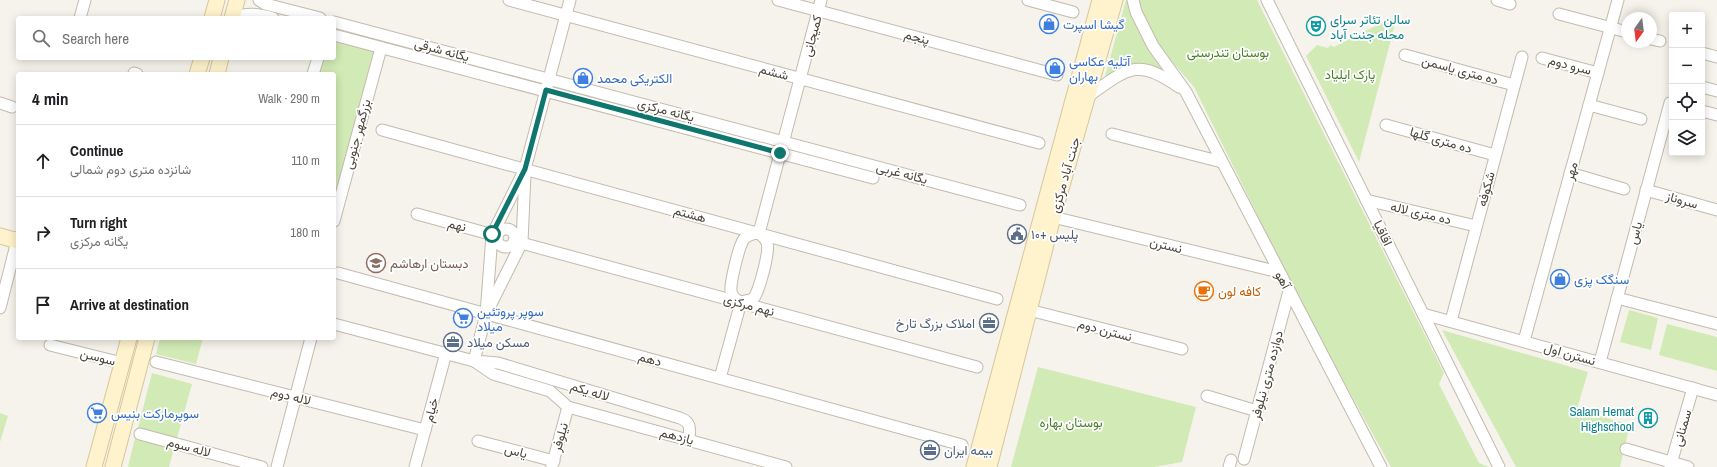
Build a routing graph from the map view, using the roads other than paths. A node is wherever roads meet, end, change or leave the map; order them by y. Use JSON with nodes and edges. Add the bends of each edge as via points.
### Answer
{"nodes":[{"id":1,"x":85,"y":0,"type":"edge"},
{"id":2,"x":217,"y":0,"type":"edge"},
{"id":3,"x":237,"y":0,"type":"edge"},
{"id":4,"x":259,"y":0,"type":"edge"},
{"id":5,"x":509,"y":0,"type":"edge"},
{"id":6,"x":570,"y":0,"type":"edge"},
{"id":7,"x":778,"y":0,"type":"edge"},
{"id":8,"x":1028,"y":0,"type":"edge"},
{"id":9,"x":1100,"y":0,"type":"edge"},
{"id":10,"x":1115,"y":0,"type":"edge"},
{"id":11,"x":1133,"y":0,"type":"edge"},
{"id":12,"x":1267,"y":0,"type":"edge"},
{"id":13,"x":1497,"y":0,"type":"edge"},
{"id":14,"x":1618,"y":0,"type":"edge"},
{"id":15,"x":1510,"y":4,"type":"dead end"},
{"id":16,"x":820,"y":5,"type":"edge"},
{"id":17,"x":1073,"y":12,"type":"dead end"},
{"id":18,"x":1560,"y":14,"type":"dead end"},
{"id":19,"x":81,"y":16,"type":"edge"},
{"id":20,"x":213,"y":16,"type":"edge"},
{"id":21,"x":233,"y":16,"type":"edge"},
{"id":22,"x":240,"y":16,"type":"edge"},
{"id":23,"x":266,"y":16,"type":"edge"},
{"id":24,"x":312,"y":16,"type":"edge"},
{"id":25,"x":566,"y":16,"type":"junction"},
{"id":26,"x":336,"y":23,"type":"edge"},
{"id":27,"x":1610,"y":28,"type":"junction"},
{"id":28,"x":1621,"y":31,"type":"edge"},
{"id":29,"x":336,"y":36,"type":"edge"},
{"id":30,"x":381,"y":48,"type":"junction"},
{"id":31,"x":1405,"y":54,"type":"dead end"},
{"id":32,"x":1705,"y":54,"type":"edge"},
{"id":33,"x":1522,"y":57,"type":"dead end"},
{"id":34,"x":1717,"y":57,"type":"edge"},
{"id":35,"x":1542,"y":58,"type":"dead end"},
{"id":36,"x":201,"y":60,"type":"edge"},
{"id":37,"x":220,"y":60,"type":"edge"},
{"id":38,"x":317,"y":60,"type":"edge"},
{"id":39,"x":198,"y":72,"type":"edge"},
{"id":40,"x":218,"y":72,"type":"edge"},
{"id":41,"x":314,"y":72,"type":"edge"},
{"id":42,"x":1598,"y":73,"type":"junction"},
{"id":43,"x":1057,"y":75,"type":"dead end"},
{"id":44,"x":549,"y":79,"type":"junction"},
{"id":45,"x":800,"y":79,"type":"junction"},
{"id":46,"x":1514,"y":85,"type":"junction"},
{"id":47,"x":1705,"y":88,"type":"edge"},
{"id":48,"x":546,"y":90,"type":"junction"},
{"id":49,"x":1717,"y":91,"type":"edge"},
{"id":50,"x":1186,"y":92,"type":"junction"},
{"id":51,"x":1087,"y":97,"type":"junction"},
{"id":52,"x":0,"y":103,"type":"edge"},
{"id":53,"x":1589,"y":105,"type":"junction"},
{"id":54,"x":12,"y":106,"type":"dead end"},
{"id":55,"x":1669,"y":110,"type":"edge"},
{"id":56,"x":1705,"y":112,"type":"edge"},
{"id":57,"x":1717,"y":115,"type":"edge"},
{"id":58,"x":1642,"y":119,"type":"dead end"},
{"id":59,"x":1386,"y":125,"type":"dead end"},
{"id":60,"x":382,"y":130,"type":"dead end"},
{"id":61,"x":1112,"y":134,"type":"dead end"},
{"id":62,"x":783,"y":141,"type":"junction"},
{"id":63,"x":1039,"y":143,"type":"dead end"},
{"id":64,"x":780,"y":153,"type":"junction"},
{"id":65,"x":1495,"y":155,"type":"junction"},
{"id":66,"x":1222,"y":162,"type":"junction"},
{"id":67,"x":525,"y":169,"type":"junction"},
{"id":68,"x":1570,"y":173,"type":"junction"},
{"id":69,"x":873,"y":178,"type":"dead end"},
{"id":70,"x":1624,"y":189,"type":"dead end"},
{"id":71,"x":1646,"y":190,"type":"junction"},
{"id":72,"x":1366,"y":200,"type":"junction"},
{"id":73,"x":1020,"y":205,"type":"dead end"},
{"id":74,"x":1717,"y":210,"type":"edge"},
{"id":75,"x":336,"y":214,"type":"edge"},
{"id":76,"x":417,"y":214,"type":"dead end"},
{"id":77,"x":1053,"y":218,"type":"junction"},
{"id":78,"x":1476,"y":226,"type":"junction"},
{"id":79,"x":759,"y":233,"type":"junction"},
{"id":80,"x":495,"y":235,"type":"junction"},
{"id":81,"x":0,"y":236,"type":"edge"},
{"id":82,"x":16,"y":240,"type":"edge"},
{"id":83,"x":518,"y":242,"type":"junction"},
{"id":84,"x":16,"y":248,"type":"edge"},
{"id":85,"x":1279,"y":272,"type":"junction"},
{"id":86,"x":338,"y":273,"type":"dead end"},
{"id":87,"x":1289,"y":291,"type":"junction"},
{"id":88,"x":1617,"y":298,"type":"junction"},
{"id":89,"x":998,"y":299,"type":"dead end"},
{"id":90,"x":741,"y":302,"type":"junction"},
{"id":91,"x":0,"y":308,"type":"edge"},
{"id":92,"x":1029,"y":310,"type":"junction"},
{"id":93,"x":486,"y":314,"type":"junction"},
{"id":94,"x":1422,"y":314,"type":"junction"},
{"id":95,"x":1451,"y":321,"type":"junction"},
{"id":96,"x":1717,"y":324,"type":"edge"},
{"id":97,"x":336,"y":325,"type":"edge"},
{"id":98,"x":128,"y":340,"type":"edge"},
{"id":99,"x":146,"y":340,"type":"edge"},
{"id":100,"x":310,"y":340,"type":"edge"},
{"id":101,"x":1524,"y":341,"type":"junction"},
{"id":102,"x":50,"y":345,"type":"dead end"},
{"id":103,"x":1182,"y":350,"type":"dead end"},
{"id":104,"x":446,"y":354,"type":"junction"},
{"id":105,"x":474,"y":361,"type":"junction"},
{"id":106,"x":156,"y":362,"type":"dead end"},
{"id":107,"x":1600,"y":362,"type":"junction"},
{"id":108,"x":122,"y":363,"type":"junction"},
{"id":109,"x":977,"y":367,"type":"dead end"},
{"id":110,"x":720,"y":378,"type":"junction"},
{"id":111,"x":1693,"y":388,"type":"junction"},
{"id":112,"x":1717,"y":395,"type":"edge"},
{"id":113,"x":1207,"y":396,"type":"dead end"},
{"id":114,"x":295,"y":397,"type":"junction"},
{"id":115,"x":568,"y":407,"type":"junction"},
{"id":116,"x":1257,"y":411,"type":"junction"},
{"id":117,"x":994,"y":421,"type":"junction"},
{"id":118,"x":425,"y":430,"type":"junction"},
{"id":119,"x":140,"y":434,"type":"dead end"},
{"id":120,"x":689,"y":439,"type":"junction"},
{"id":121,"x":478,"y":441,"type":"dead end"},
{"id":122,"x":962,"y":445,"type":"dead end"},
{"id":123,"x":1626,"y":449,"type":"dead end"},
{"id":124,"x":1244,"y":459,"type":"dead end"},
{"id":125,"x":553,"y":464,"type":"edge"},
{"id":126,"x":765,"y":464,"type":"edge"},
{"id":127,"x":1671,"y":465,"type":"edge"},
{"id":128,"x":94,"y":467,"type":"edge"},
{"id":129,"x":113,"y":467,"type":"edge"},
{"id":130,"x":262,"y":467,"type":"edge"},
{"id":131,"x":277,"y":467,"type":"edge"},
{"id":132,"x":415,"y":467,"type":"edge"},
{"id":133,"x":786,"y":467,"type":"edge"},
{"id":134,"x":974,"y":467,"type":"edge"},
{"id":135,"x":989,"y":467,"type":"edge"},
{"id":136,"x":1381,"y":467,"type":"edge"},
{"id":137,"x":1499,"y":467,"type":"edge"},
{"id":138,"x":1688,"y":467,"type":"edge"}],
"edges":[{"from":1,"to":19,"type":"street"},
{"from":2,"to":20,"type":"main road"},
{"from":3,"to":21,"type":"main road"},
{"from":4,"to":24,"type":"street","via":[[265,4]]},
{"from":5,"to":25,"type":"street","name":"ششم"},
{"from":6,"to":25,"type":"street"},
{"from":7,"to":16,"type":"street","name":"پنجم"},
{"from":8,"to":17,"type":"street"},
{"from":9,"to":117,"type":"main road","name":"جنت آباد مرکزی"},
{"from":10,"to":51,"type":"main road","name":"جنت آباد مرکزی"},
{"from":11,"to":50,"type":"street","name":"آهو","via":[[1136,12],[1153,46]]},
{"from":12,"to":72,"type":"street","name":"اقاقیا"},
{"from":13,"to":15,"type":"street"},
{"from":14,"to":27,"type":"street","name":"مهر"},
{"from":16,"to":43,"type":"street","name":"پنجم"},
{"from":16,"to":45,"type":"street","name":"کمیجانی"},
{"from":18,"to":27,"type":"street"},
{"from":22,"to":23,"type":"street"},
{"from":25,"to":44,"type":"street"},
{"from":25,"to":45,"type":"street","name":"ششم"},
{"from":26,"to":44,"type":"street","name":"یگانه شرقی"},
{"from":27,"to":28,"type":"street"},
{"from":27,"to":42,"type":"street","name":"مهر"},
{"from":29,"to":30,"type":"street","name":"یگانه شرقی"},
{"from":30,"to":48,"type":"street","name":"یگانه شرقی"},
{"from":30,"to":75,"type":"street","name":"بزرگمهر جنوبی"},
{"from":31,"to":46,"type":"street","name":"ده متری یاسمن"},
{"from":32,"to":34,"type":"street"},
{"from":33,"to":46,"type":"street","name":"شکوفه"},
{"from":35,"to":42,"type":"street","name":"سرو دوم"},
{"from":36,"to":39,"type":"main road"},
{"from":37,"to":40,"type":"main road"},
{"from":38,"to":41,"type":"street"},
{"from":42,"to":53,"type":"street","name":"مهر"},
{"from":44,"to":48,"type":"street"},
{"from":44,"to":62,"type":"street","name":"یگانه مرکزی"},
{"from":45,"to":62,"type":"street","name":"کمیجانی"},
{"from":45,"to":63,"type":"street","name":"ششم"},
{"from":46,"to":65,"type":"street","name":"شکوفه"},
{"from":47,"to":49,"type":"street"},
{"from":48,"to":64,"type":"street","name":"یگانه مرکزی"},
{"from":48,"to":67,"type":"street"},
{"from":50,"to":51,"type":"street","via":[[1161,74],[1136,69],[1122,73]]},
{"from":50,"to":66,"type":"street","name":"آهو"},
{"from":51,"to":77,"type":"main road","name":"جنت آباد مرکزی"},
{"from":52,"to":54,"type":"street"},
{"from":53,"to":58,"type":"street"},
{"from":53,"to":68,"type":"street","name":"مهر"},
{"from":55,"to":71,"type":"street","name":"یاس"},
{"from":56,"to":57,"type":"street"},
{"from":59,"to":65,"type":"street","name":"ده متری گلها"},
{"from":60,"to":67,"type":"street","name":"هشتم"},
{"from":61,"to":66,"type":"street"},
{"from":62,"to":64,"type":"street","name":"کمیجانی"},
{"from":62,"to":73,"type":"street","name":"یگانه غربی"},
{"from":64,"to":69,"type":"street","name":"یگانه غربی"},
{"from":64,"to":79,"type":"street","name":"کمیجانی"},
{"from":65,"to":78,"type":"street","name":"شکوفه"},
{"from":66,"to":85,"type":"street","name":"آهو"},
{"from":67,"to":79,"type":"street","name":"هشتم"},
{"from":67,"to":80,"type":"street"},
{"from":67,"to":83,"type":"street"},
{"from":68,"to":70,"type":"street"},
{"from":68,"to":101,"type":"street","name":"مهر"},
{"from":71,"to":74,"type":"street","name":"سروناز"},
{"from":71,"to":88,"type":"street","name":"یاس"},
{"from":72,"to":78,"type":"street","name":"ده متری لاله"},
{"from":72,"to":94,"type":"street","name":"اقاقیا"},
{"from":76,"to":80,"type":"street","name":"نهم"},
{"from":77,"to":85,"type":"street","name":"نسترن"},
{"from":77,"to":92,"type":"main road","name":"جنت آباد مرکزی"},
{"from":78,"to":95,"type":"street","name":"شکوفه"},
{"from":79,"to":89,"type":"street","name":"هشتم"},
{"from":79,"to":90,"type":"street","via":[[766,239],[768,248],[759,285],[753,299]]},
{"from":79,"to":90,"type":"street","via":[[749,235],[741,245],[731,290],[734,298]]},
{"from":80,"to":83,"type":"street","via":[[502,230],[508,230]]},
{"from":80,"to":93,"type":"street"},
{"from":81,"to":82,"type":"main road"},
{"from":83,"to":90,"type":"street","name":"نهم مرکزی"},
{"from":83,"to":93,"type":"street"},
{"from":84,"to":91,"type":"street"},
{"from":85,"to":87,"type":"street","name":"آهو"},
{"from":86,"to":93,"type":"street","name":"دهم"},
{"from":87,"to":116,"type":"street","name":"دوازده متری نیلوفر"},
{"from":87,"to":136,"type":"street","name":"آهو"},
{"from":88,"to":96,"type":"street"},
{"from":88,"to":107,"type":"street","name":"یاس"},
{"from":90,"to":109,"type":"street","name":"نهم مرکزی"},
{"from":90,"to":110,"type":"street"},
{"from":92,"to":103,"type":"street","name":"نسترن دوم"},
{"from":92,"to":117,"type":"main road","name":"جنت آباد مرکزی"},
{"from":93,"to":105,"type":"street"},
{"from":93,"to":110,"type":"street","name":"دهم"},
{"from":94,"to":95,"type":"street","name":"نسترن اول"},
{"from":94,"to":137,"type":"street","name":"اقاقیا"},
{"from":95,"to":101,"type":"street","name":"نسترن اول"},
{"from":97,"to":104,"type":"street","name":"لاله یکم"},
{"from":98,"to":108,"type":"main road"},
{"from":99,"to":129,"type":"main road"},
{"from":100,"to":114,"type":"street"},
{"from":101,"to":107,"type":"street","name":"نسترن اول"},
{"from":102,"to":108,"type":"street","name":"سوسن"},
{"from":104,"to":105,"type":"street","name":"لاله یکم"},
{"from":104,"to":118,"type":"street","name":"خیام"},
{"from":105,"to":115,"type":"street","name":"لاله یکم","via":[[493,374],[545,389],[555,394]]},
{"from":105,"to":120,"type":"street","name":"لاله یکم","via":[[498,363],[680,418],[687,421],[690,426]]},
{"from":106,"to":114,"type":"street","name":"لاله دوم"},
{"from":107,"to":111,"type":"street","name":"نسترن اول"},
{"from":108,"to":128,"type":"main road"},
{"from":110,"to":122,"type":"street","name":"دهم"},
{"from":111,"to":112,"type":"street","name":"نسترن اول"},
{"from":111,"to":127,"type":"street","name":"سمنانی"},
{"from":113,"to":116,"type":"street"},
{"from":114,"to":118,"type":"street","name":"لاله دوم"},
{"from":114,"to":131,"type":"street"},
{"from":115,"to":120,"type":"street","name":"یازدهم"},
{"from":115,"to":125,"type":"street","name":"نیلوفر"},
{"from":116,"to":124,"type":"street","name":"دوازده متری نیلوفر"},
{"from":117,"to":134,"type":"main road","name":"جنت آباد مرکزی"},
{"from":117,"to":135,"type":"main road","name":"جنت آباد مرکزی"},
{"from":118,"to":132,"type":"street","name":"خیام"},
{"from":119,"to":130,"type":"street","name":"لاله سوم"},
{"from":120,"to":126,"type":"street","name":"یازدهم"},
{"from":121,"to":125,"type":"street","name":"یاس"},
{"from":123,"to":127,"type":"street"},
{"from":126,"to":133,"type":"street","name":"یازدهم"},
{"from":127,"to":138,"type":"street"}]}
